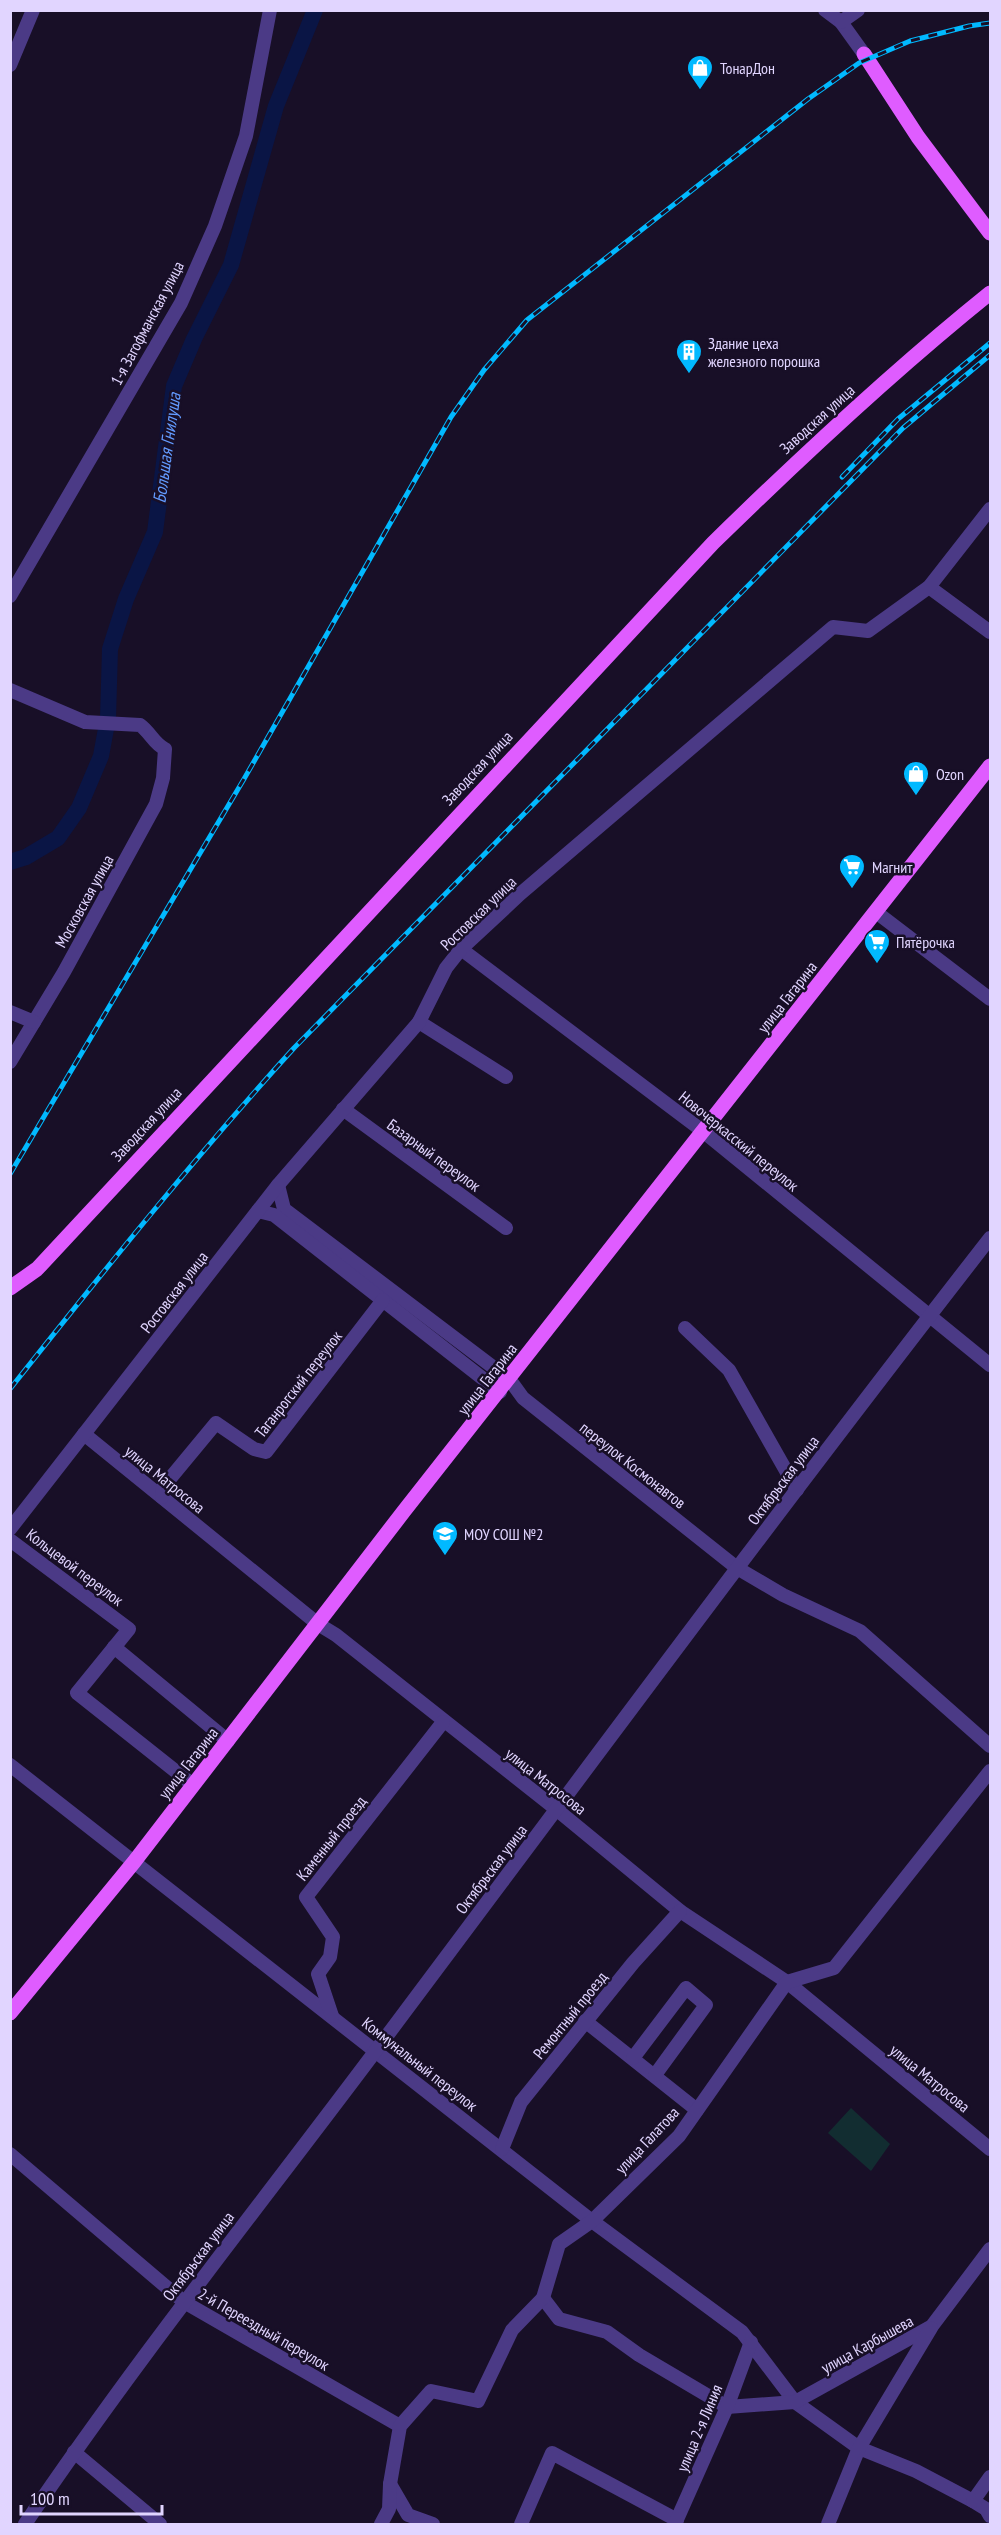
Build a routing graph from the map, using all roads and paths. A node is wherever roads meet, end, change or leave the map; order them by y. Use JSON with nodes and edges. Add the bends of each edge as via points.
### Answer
{"nodes":[{"id":1,"x":33,"y":10,"type":"edge"},
{"id":2,"x":270,"y":10,"type":"edge"},
{"id":3,"x":825,"y":10,"type":"edge"},
{"id":4,"x":858,"y":10,"type":"edge"},
{"id":5,"x":841,"y":22,"type":"junction"},
{"id":6,"x":864,"y":54,"type":"joint"},
{"id":7,"x":10,"y":65,"type":"edge"},
{"id":8,"x":990,"y":233,"type":"edge"},
{"id":9,"x":990,"y":293,"type":"edge"},
{"id":10,"x":990,"y":509,"type":"edge"},
{"id":11,"x":929,"y":587,"type":"junction"},
{"id":12,"x":10,"y":596,"type":"edge"},
{"id":13,"x":990,"y":632,"type":"edge"},
{"id":14,"x":10,"y":690,"type":"edge"},
{"id":15,"x":990,"y":766,"type":"edge"},
{"id":16,"x":876,"y":912,"type":"junction"},
{"id":17,"x":461,"y":949,"type":"junction"},
{"id":18,"x":990,"y":999,"type":"edge"},
{"id":19,"x":10,"y":1012,"type":"edge"},
{"id":20,"x":34,"y":1022,"type":"junction"},
{"id":21,"x":419,"y":1022,"type":"junction"},
{"id":22,"x":10,"y":1062,"type":"edge"},
{"id":23,"x":506,"y":1077,"type":"dead end"},
{"id":24,"x":343,"y":1109,"type":"junction"},
{"id":25,"x":704,"y":1132,"type":"junction"},
{"id":26,"x":278,"y":1185,"type":"junction"},
{"id":27,"x":258,"y":1211,"type":"junction"},
{"id":28,"x":506,"y":1228,"type":"dead end"},
{"id":29,"x":990,"y":1238,"type":"edge"},
{"id":30,"x":10,"y":1288,"type":"edge"},
{"id":31,"x":383,"y":1300,"type":"junction"},
{"id":32,"x":930,"y":1316,"type":"junction"},
{"id":33,"x":685,"y":1328,"type":"dead end"},
{"id":34,"x":990,"y":1365,"type":"edge"},
{"id":35,"x":510,"y":1380,"type":"junction"},
{"id":36,"x":500,"y":1392,"type":"junction"},
{"id":37,"x":84,"y":1434,"type":"junction"},
{"id":38,"x":796,"y":1490,"type":"junction"},
{"id":39,"x":162,"y":1497,"type":"junction"},
{"id":40,"x":10,"y":1529,"type":"edge"},
{"id":41,"x":10,"y":1540,"type":"edge"},
{"id":42,"x":737,"y":1568,"type":"junction"},
{"id":43,"x":318,"y":1624,"type":"junction"},
{"id":44,"x":114,"y":1647,"type":"junction"},
{"id":45,"x":443,"y":1722,"type":"junction"},
{"id":46,"x":990,"y":1730,"type":"edge"},
{"id":47,"x":990,"y":1740,"type":"edge"},
{"id":48,"x":228,"y":1741,"type":"junction"},
{"id":49,"x":990,"y":1746,"type":"edge"},
{"id":50,"x":10,"y":1765,"type":"edge"},
{"id":51,"x":990,"y":1771,"type":"edge"},
{"id":52,"x":193,"y":1785,"type":"junction"},
{"id":53,"x":556,"y":1809,"type":"junction"},
{"id":54,"x":134,"y":1863,"type":"junction"},
{"id":55,"x":680,"y":1911,"type":"junction"},
{"id":56,"x":787,"y":1983,"type":"junction"},
{"id":57,"x":10,"y":2013,"type":"edge"},
{"id":58,"x":332,"y":2016,"type":"junction"},
{"id":59,"x":585,"y":2020,"type":"junction"},
{"id":60,"x":376,"y":2050,"type":"junction"},
{"id":61,"x":633,"y":2058,"type":"junction"},
{"id":62,"x":655,"y":2075,"type":"junction"},
{"id":63,"x":697,"y":2110,"type":"junction"},
{"id":64,"x":502,"y":2149,"type":"junction"},
{"id":65,"x":990,"y":2149,"type":"edge"},
{"id":66,"x":10,"y":2154,"type":"edge"},
{"id":67,"x":592,"y":2221,"type":"junction"},
{"id":68,"x":990,"y":2248,"type":"edge"},
{"id":69,"x":543,"y":2298,"type":"junction"},
{"id":70,"x":184,"y":2302,"type":"junction"},
{"id":71,"x":932,"y":2326,"type":"junction"},
{"id":72,"x":751,"y":2343,"type":"junction"},
{"id":73,"x":795,"y":2402,"type":"junction"},
{"id":74,"x":727,"y":2407,"type":"junction"},
{"id":75,"x":400,"y":2426,"type":"junction"},
{"id":76,"x":859,"y":2448,"type":"junction"},
{"id":77,"x":74,"y":2452,"type":"junction"},
{"id":78,"x":990,"y":2477,"type":"edge"},
{"id":79,"x":390,"y":2484,"type":"junction"},
{"id":80,"x":973,"y":2501,"type":"junction"},
{"id":81,"x":990,"y":2516,"type":"edge"},
{"id":82,"x":676,"y":2522,"type":"edge"},
{"id":83,"x":25,"y":2524,"type":"edge"},
{"id":84,"x":160,"y":2524,"type":"edge"},
{"id":85,"x":381,"y":2524,"type":"edge"},
{"id":86,"x":433,"y":2524,"type":"edge"},
{"id":87,"x":521,"y":2524,"type":"edge"},
{"id":88,"x":828,"y":2524,"type":"edge"}],
"edges":[{"from":1,"to":7,"type":"street"},
{"from":2,"to":12,"type":"street","name":"1-я Загофманская улица","via":[[246,136],[194,274],[181,303]]},
{"from":3,"to":5,"type":"street"},
{"from":4,"to":5,"type":"street"},
{"from":5,"to":6,"type":"street"},
{"from":6,"to":8,"type":"main road","via":[[918,137]]},
{"from":9,"to":30,"type":"main road","name":"Заводская улица","via":[[921,348],[713,543],[37,1269]]},
{"from":10,"to":11,"type":"street","name":"Ростовская улица"},
{"from":11,"to":13,"type":"street"},
{"from":11,"to":17,"type":"street","name":"Ростовская улица","via":[[868,631],[833,627]]},
{"from":14,"to":20,"type":"street","name":"Московская улица","via":[[72,718],[140,725],[165,749],[156,804]]},
{"from":15,"to":16,"type":"main road","name":"улица Гагарина"},
{"from":16,"to":18,"type":"street"},
{"from":16,"to":25,"type":"main road","name":"улица Гагарина"},
{"from":17,"to":21,"type":"street","name":"Ростовская улица","via":[[446,968]]},
{"from":17,"to":25,"type":"street","name":"Новочеркасский переулок"},
{"from":19,"to":20,"type":"street"},
{"from":20,"to":22,"type":"street","name":"Московская улица"},
{"from":21,"to":23,"type":"street"},
{"from":21,"to":24,"type":"street","name":"Ростовская улица"},
{"from":24,"to":26,"type":"street","name":"Ростовская улица"},
{"from":24,"to":28,"type":"street","name":"Базарный переулок"},
{"from":25,"to":32,"type":"street","name":"Новочеркасский переулок"},
{"from":25,"to":35,"type":"main road","name":"улица Гагарина"},
{"from":26,"to":27,"type":"street","name":"Ростовская улица"},
{"from":26,"to":35,"type":"street","name":"переулок Космонавтов","via":[[284,1209]]},
{"from":27,"to":31,"type":"street","via":[[274,1215]]},
{"from":27,"to":37,"type":"street","name":"Ростовская улица"},
{"from":29,"to":32,"type":"street","name":"Октябрьская улица"},
{"from":31,"to":36,"type":"street"},
{"from":31,"to":39,"type":"street","name":"Таганрогский переулок","via":[[266,1452],[254,1449],[216,1423],[163,1487]]},
{"from":32,"to":34,"type":"street","name":"Новочеркасский переулок"},
{"from":32,"to":38,"type":"street","name":"Октябрьская улица"},
{"from":33,"to":38,"type":"street","via":[[729,1370]]},
{"from":35,"to":36,"type":"main road","name":"улица Гагарина"},
{"from":35,"to":42,"type":"street","name":"переулок Космонавтов","via":[[523,1398]]},
{"from":36,"to":43,"type":"main road","name":"улица Гагарина"},
{"from":37,"to":39,"type":"street","name":"улица Матросова"},
{"from":37,"to":40,"type":"street","name":"Ростовская улица"},
{"from":38,"to":42,"type":"street","name":"Октябрьская улица"},
{"from":39,"to":43,"type":"street","name":"улица Матросова"},
{"from":41,"to":44,"type":"street","name":"Кольцевой переулок","via":[[129,1629]]},
{"from":42,"to":49,"type":"street","name":"переулок Космонавтов","via":[[860,1632]]},
{"from":42,"to":53,"type":"street","name":"Октябрьская улица"},
{"from":43,"to":45,"type":"street","name":"улица Матросова"},
{"from":43,"to":48,"type":"main road","name":"улица Гагарина"},
{"from":44,"to":48,"type":"street"},
{"from":44,"to":52,"type":"street","name":"Кольцевой переулок","via":[[77,1693]]},
{"from":45,"to":53,"type":"street","name":"улица Матросова"},
{"from":45,"to":58,"type":"street","name":"Каменный проезд","via":[[306,1897],[333,1937],[330,1957],[318,1974]]},
{"from":46,"to":47,"type":"street"},
{"from":48,"to":52,"type":"main road","name":"улица Гагарина"},
{"from":50,"to":54,"type":"street","name":"Коммунальный переулок"},
{"from":51,"to":56,"type":"street","via":[[834,1968]]},
{"from":52,"to":54,"type":"main road","name":"улица Гагарина"},
{"from":53,"to":55,"type":"street","name":"улица Матросова"},
{"from":53,"to":60,"type":"street","name":"Октябрьская улица"},
{"from":54,"to":57,"type":"main road","name":"улица Гагарина"},
{"from":54,"to":58,"type":"street","name":"Коммунальный переулок"},
{"from":55,"to":56,"type":"street","name":"улица Матросова"},
{"from":55,"to":59,"type":"street","name":"Ремонтный проезд"},
{"from":56,"to":63,"type":"street","name":"улица Галатова"},
{"from":56,"to":65,"type":"street","name":"улица Матросова"},
{"from":58,"to":60,"type":"street","name":"Коммунальный переулок"},
{"from":59,"to":61,"type":"street"},
{"from":59,"to":64,"type":"street","name":"Ремонтный проезд","via":[[521,2102]]},
{"from":60,"to":64,"type":"street","name":"Коммунальный переулок"},
{"from":60,"to":70,"type":"street","name":"Октябрьская улица"},
{"from":61,"to":62,"type":"street"},
{"from":61,"to":62,"type":"street","via":[[686,1988],[706,2005]]},
{"from":62,"to":63,"type":"street"},
{"from":63,"to":67,"type":"street","name":"улица Галатова","via":[[679,2136]]},
{"from":64,"to":67,"type":"street","name":"Коммунальный переулок"},
{"from":66,"to":70,"type":"street","name":"2-й Переездный переулок"},
{"from":67,"to":69,"type":"street","name":"улица Галатова","via":[[559,2244]]},
{"from":67,"to":72,"type":"street","name":"Коммунальный переулок","via":[[742,2332]]},
{"from":68,"to":71,"type":"street","name":"улица Карбышева"},
{"from":69,"to":74,"type":"street","via":[[559,2319],[607,2332]]},
{"from":69,"to":75,"type":"street","name":"улица Галатова","via":[[513,2330],[478,2401],[431,2391]]},
{"from":70,"to":75,"type":"street","name":"2-й Переездный переулок"},
{"from":70,"to":77,"type":"street","name":"Октябрьская улица"},
{"from":71,"to":73,"type":"street","name":"улица Карбышева"},
{"from":71,"to":76,"type":"street"},
{"from":72,"to":73,"type":"street","name":"Коммунальный переулок"},
{"from":72,"to":74,"type":"street","name":"улица 2-я Линия"},
{"from":73,"to":74,"type":"street"},
{"from":73,"to":76,"type":"street","name":"Коммунальный переулок"},
{"from":74,"to":82,"type":"street","name":"улица 2-я Линия"},
{"from":75,"to":79,"type":"street"},
{"from":76,"to":80,"type":"street","name":"Коммунальный переулок","via":[[916,2471]]},
{"from":76,"to":88,"type":"street"},
{"from":77,"to":83,"type":"street","name":"Октябрьская улица"},
{"from":77,"to":84,"type":"street"},
{"from":78,"to":80,"type":"street"},
{"from":79,"to":85,"type":"street","via":[[389,2509]]},
{"from":79,"to":86,"type":"street","via":[[408,2515]]},
{"from":80,"to":81,"type":"street","name":"Коммунальный переулок"},
{"from":82,"to":87,"type":"street","via":[[552,2453]]}]}
